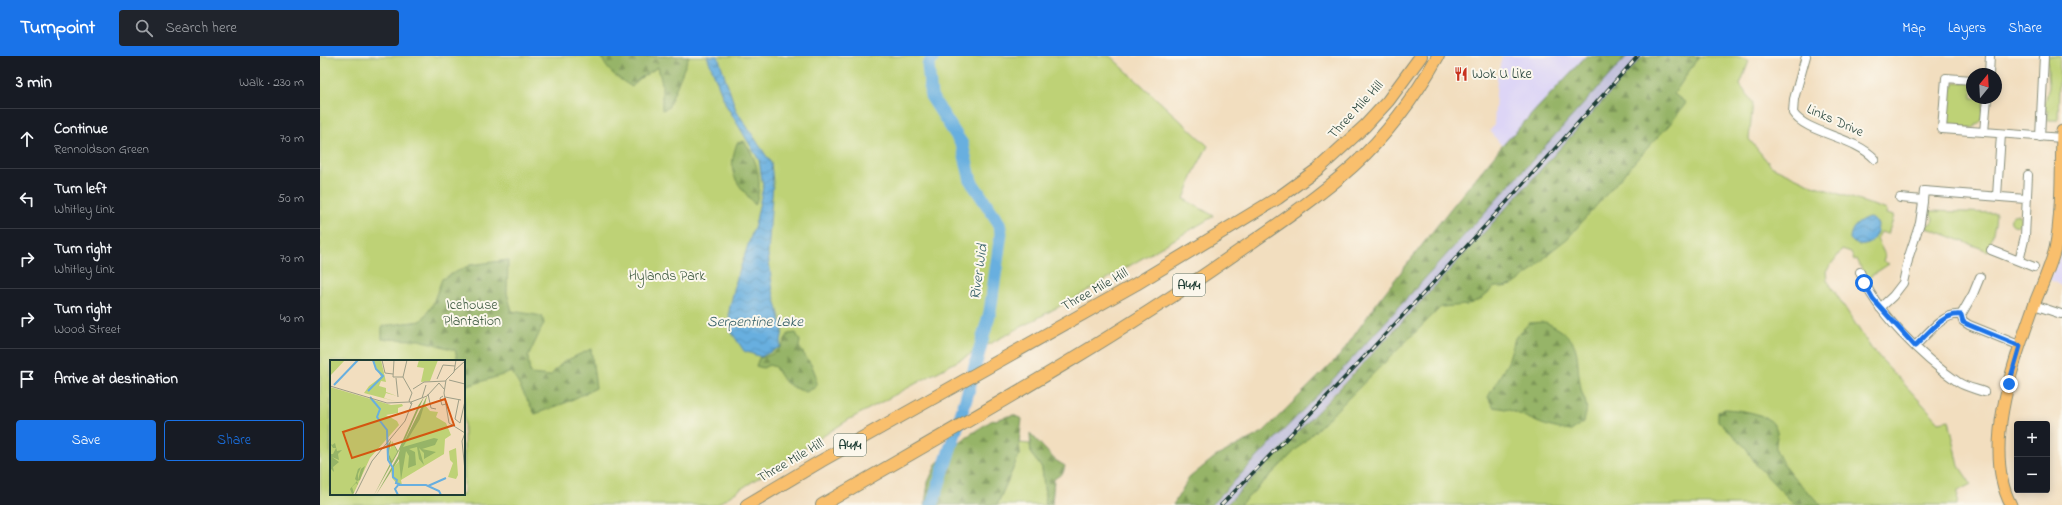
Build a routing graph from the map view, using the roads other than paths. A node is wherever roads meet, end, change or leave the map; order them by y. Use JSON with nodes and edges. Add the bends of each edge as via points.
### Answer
{"nodes":[{"id":1,"x":1421,"y":56,"type":"edge"},
{"id":2,"x":1438,"y":56,"type":"edge"},
{"id":3,"x":1806,"y":56,"type":"edge"},
{"id":4,"x":1990,"y":56,"type":"edge"},
{"id":5,"x":2044,"y":56,"type":"edge"},
{"id":6,"x":1989,"y":68,"type":"edge"},
{"id":7,"x":1966,"y":80,"type":"edge"},
{"id":8,"x":1986,"y":104,"type":"edge"},
{"id":9,"x":2062,"y":131,"type":"edge"},
{"id":10,"x":1984,"y":132,"type":"junction"},
{"id":11,"x":2002,"y":134,"type":"junction"},
{"id":12,"x":2040,"y":137,"type":"junction"},
{"id":13,"x":2062,"y":138,"type":"edge"},
{"id":14,"x":1875,"y":158,"type":"dead end"},
{"id":15,"x":2028,"y":175,"type":"dead end"},
{"id":16,"x":1998,"y":196,"type":"junction"},
{"id":17,"x":1900,"y":198,"type":"dead end"},
{"id":18,"x":2026,"y":199,"type":"junction"},
{"id":19,"x":1923,"y":202,"type":"dead end"},
{"id":20,"x":1991,"y":250,"type":"dead end"},
{"id":21,"x":2019,"y":261,"type":"junction"},
{"id":22,"x":2034,"y":267,"type":"dead end"},
{"id":23,"x":1860,"y":272,"type":"dead end"},
{"id":24,"x":1980,"y":277,"type":"dead end"},
{"id":25,"x":2034,"y":305,"type":"junction"},
{"id":26,"x":1880,"y":308,"type":"junction"},
{"id":27,"x":2060,"y":314,"type":"dead end"},
{"id":28,"x":1961,"y":315,"type":"junction"},
{"id":29,"x":1915,"y":346,"type":"junction"},
{"id":30,"x":2020,"y":346,"type":"junction"},
{"id":31,"x":1984,"y":392,"type":"dead end"},
{"id":32,"x":747,"y":505,"type":"edge"},
{"id":33,"x":822,"y":505,"type":"edge"},
{"id":34,"x":2011,"y":505,"type":"edge"}],
"edges":[{"from":1,"to":32,"type":"highway","name":"Three Mile Hill","number":"A414","via":[[1365,126],[1318,169],[1278,198],[1191,252]]},
{"from":2,"to":33,"type":"highway","number":"A414","via":[[1414,97],[1382,137],[1324,190],[1165,302],[1107,339]]},
{"from":3,"to":14,"type":"street","name":"Links Drive","via":[[1794,99],[1793,113],[1803,123],[1862,147]]},
{"from":4,"to":6,"type":"street"},
{"from":5,"to":12,"type":"street"},
{"from":7,"to":10,"type":"street","via":[[1946,78],[1942,129]]},
{"from":8,"to":10,"type":"street"},
{"from":9,"to":13,"type":"main road"},
{"from":10,"to":11,"type":"street"},
{"from":11,"to":12,"type":"street"},
{"from":11,"to":16,"type":"street"},
{"from":12,"to":13,"type":"street"},
{"from":13,"to":25,"type":"main road","via":[[2055,250]]},
{"from":15,"to":18,"type":"street"},
{"from":16,"to":17,"type":"street","via":[[1924,191],[1923,200]]},
{"from":16,"to":18,"type":"street"},
{"from":18,"to":21,"type":"street","via":[[2025,236]]},
{"from":19,"to":26,"type":"street","via":[[1920,223],[1903,283]]},
{"from":20,"to":21,"type":"street"},
{"from":21,"to":22,"type":"street"},
{"from":23,"to":26,"type":"street","via":[[1868,291]]},
{"from":24,"to":28,"type":"street"},
{"from":25,"to":27,"type":"street"},
{"from":25,"to":30,"type":"main road"},
{"from":26,"to":29,"type":"street"},
{"from":28,"to":29,"type":"street","via":[[1947,316]]},
{"from":28,"to":30,"type":"street","via":[[1963,322]]},
{"from":29,"to":31,"type":"street","via":[[1959,383]]},
{"from":30,"to":34,"type":"main road","via":[[2001,422],[2000,469]]}]}
